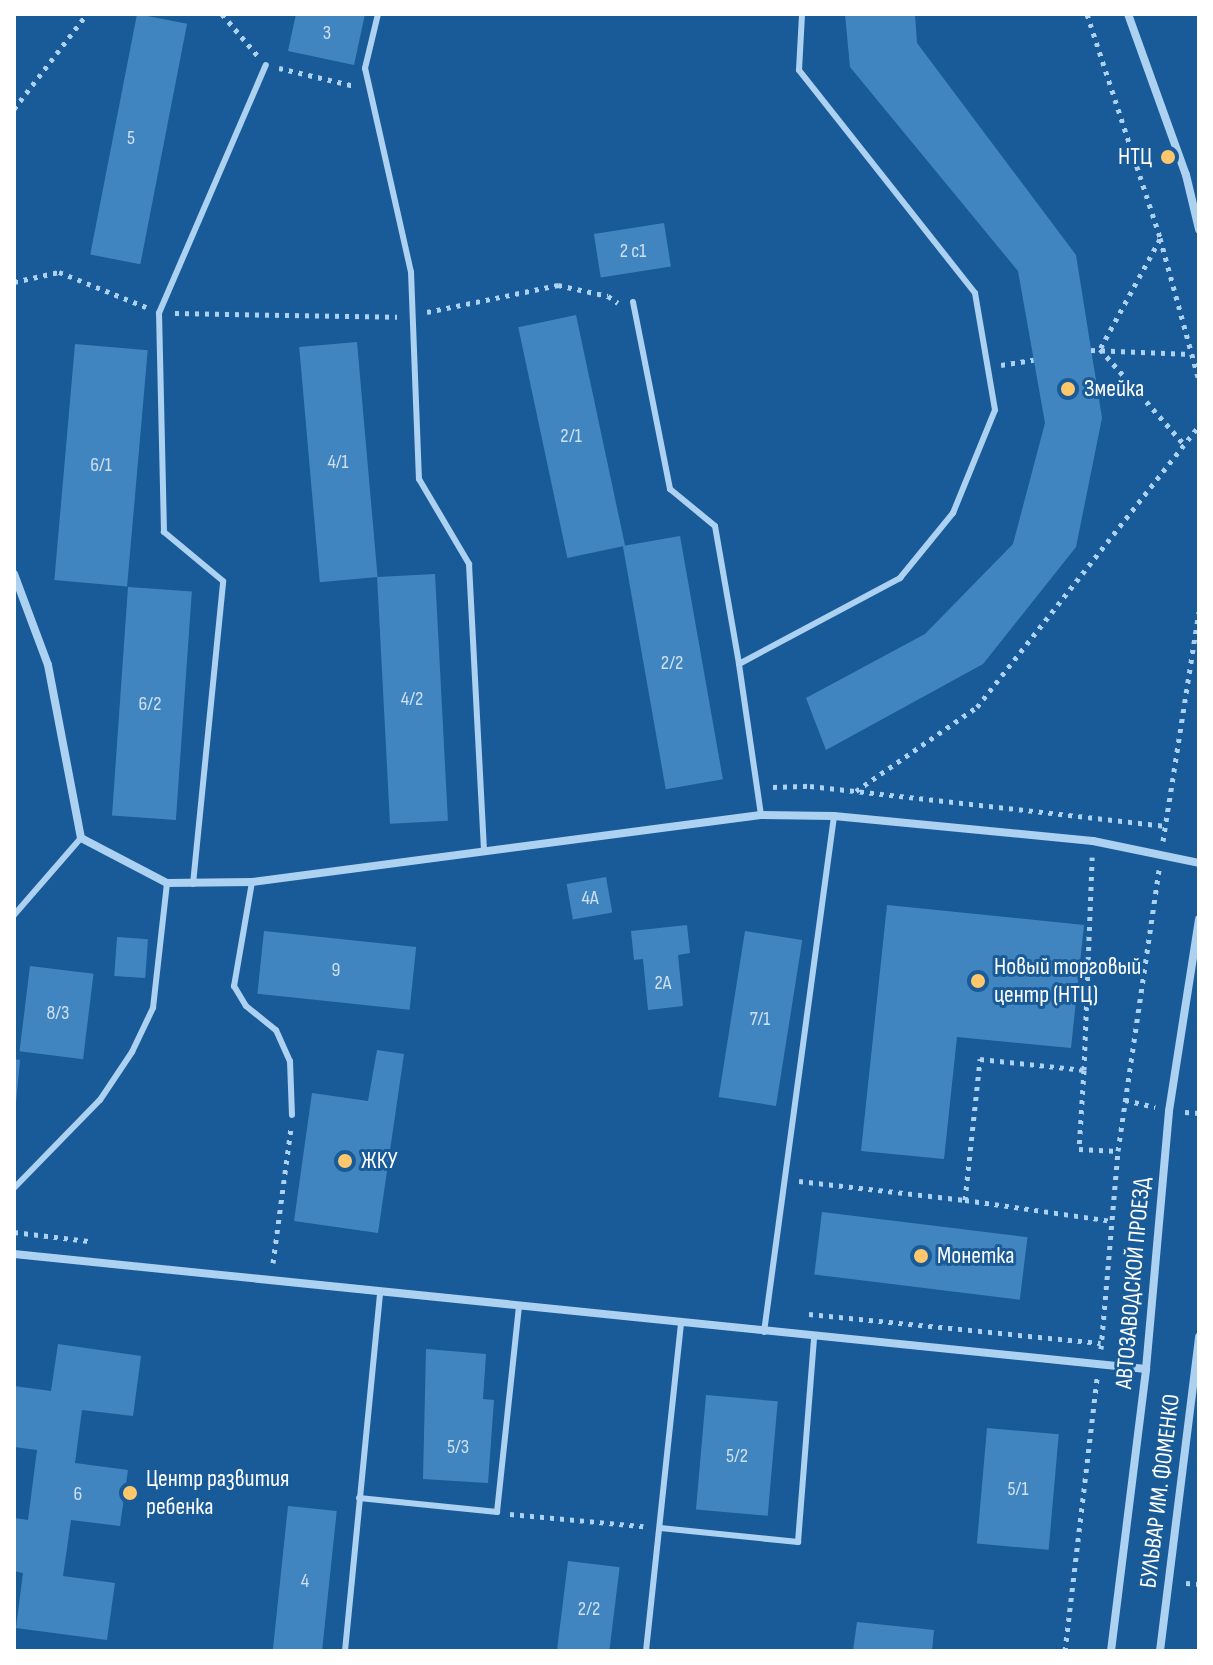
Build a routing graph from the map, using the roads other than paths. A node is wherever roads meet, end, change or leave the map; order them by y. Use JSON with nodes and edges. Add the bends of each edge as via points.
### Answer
{"nodes":[{"id":1,"x":378,"y":14,"type":"edge"},
{"id":2,"x":802,"y":14,"type":"edge"},
{"id":3,"x":1128,"y":14,"type":"edge"},
{"id":4,"x":266,"y":65,"type":"road end"},
{"id":5,"x":1199,"y":229,"type":"edge"},
{"id":6,"x":633,"y":302,"type":"dead end"},
{"id":7,"x":14,"y":574,"type":"edge"},
{"id":8,"x":739,"y":664,"type":"junction"},
{"id":9,"x":761,"y":815,"type":"junction"},
{"id":10,"x":834,"y":816,"type":"junction"},
{"id":11,"x":81,"y":838,"type":"junction"},
{"id":12,"x":484,"y":852,"type":"junction"},
{"id":13,"x":1199,"y":863,"type":"edge"},
{"id":14,"x":252,"y":882,"type":"junction"},
{"id":15,"x":167,"y":883,"type":"junction"},
{"id":16,"x":193,"y":884,"type":"junction"},
{"id":17,"x":14,"y":915,"type":"edge"},
{"id":18,"x":1199,"y":919,"type":"edge"},
{"id":19,"x":292,"y":1115,"type":"road end"},
{"id":20,"x":14,"y":1188,"type":"edge"},
{"id":21,"x":14,"y":1254,"type":"edge"},
{"id":22,"x":380,"y":1292,"type":"junction"},
{"id":23,"x":519,"y":1307,"type":"junction"},
{"id":24,"x":681,"y":1324,"type":"junction"},
{"id":25,"x":764,"y":1333,"type":"junction"},
{"id":26,"x":1199,"y":1336,"type":"edge"},
{"id":27,"x":814,"y":1338,"type":"junction"},
{"id":28,"x":1146,"y":1369,"type":"junction"},
{"id":29,"x":359,"y":1498,"type":"junction"},
{"id":30,"x":660,"y":1528,"type":"junction"},
{"id":31,"x":345,"y":1651,"type":"edge"},
{"id":32,"x":646,"y":1651,"type":"edge"},
{"id":33,"x":1111,"y":1651,"type":"edge"},
{"id":34,"x":1160,"y":1651,"type":"edge"}],
"edges":[{"from":1,"to":12,"type":"lane","via":[[365,68],[411,272],[419,479],[469,564]]},
{"from":2,"to":8,"type":"lane","via":[[799,70],[975,293],[995,410],[953,513],[900,578]]},
{"from":3,"to":5,"type":"street","via":[[1186,175]]},
{"from":4,"to":16,"type":"lane","via":[[159,313],[164,532],[223,581]]},
{"from":6,"to":8,"type":"lane","via":[[670,489],[715,526]]},
{"from":7,"to":11,"type":"street","via":[[48,665]]},
{"from":8,"to":9,"type":"lane"},
{"from":9,"to":10,"type":"street"},
{"from":9,"to":12,"type":"street"},
{"from":10,"to":13,"type":"street","via":[[1093,841],[1160,859]]},
{"from":10,"to":25,"type":"lane"},
{"from":11,"to":15,"type":"street"},
{"from":11,"to":17,"type":"lane"},
{"from":12,"to":14,"type":"street"},
{"from":14,"to":16,"type":"street"},
{"from":14,"to":19,"type":"lane","via":[[234,986],[246,1006],[276,1030],[285,1051]]},
{"from":15,"to":16,"type":"street"},
{"from":15,"to":20,"type":"lane","via":[[153,1008],[132,1052],[100,1100]]},
{"from":18,"to":28,"type":"street","name":"АВТОЗАВОДСКОЙ ПРОЕЗД","via":[[1169,1111]]},
{"from":21,"to":22,"type":"street"},
{"from":22,"to":23,"type":"street"},
{"from":22,"to":29,"type":"lane"},
{"from":23,"to":24,"type":"street"},
{"from":23,"to":29,"type":"lane","via":[[497,1512]]},
{"from":24,"to":25,"type":"street"},
{"from":24,"to":30,"type":"lane"},
{"from":25,"to":27,"type":"street"},
{"from":26,"to":34,"type":"street","name":"БУЛЬВАР ИМ. ФОМЕНКО"},
{"from":27,"to":28,"type":"street"},
{"from":27,"to":30,"type":"lane","via":[[798,1542]]},
{"from":28,"to":33,"type":"street","name":"АВТОЗАВОДСКОЙ ПРОЕЗД"},
{"from":29,"to":31,"type":"lane"},
{"from":30,"to":32,"type":"lane"}]}
